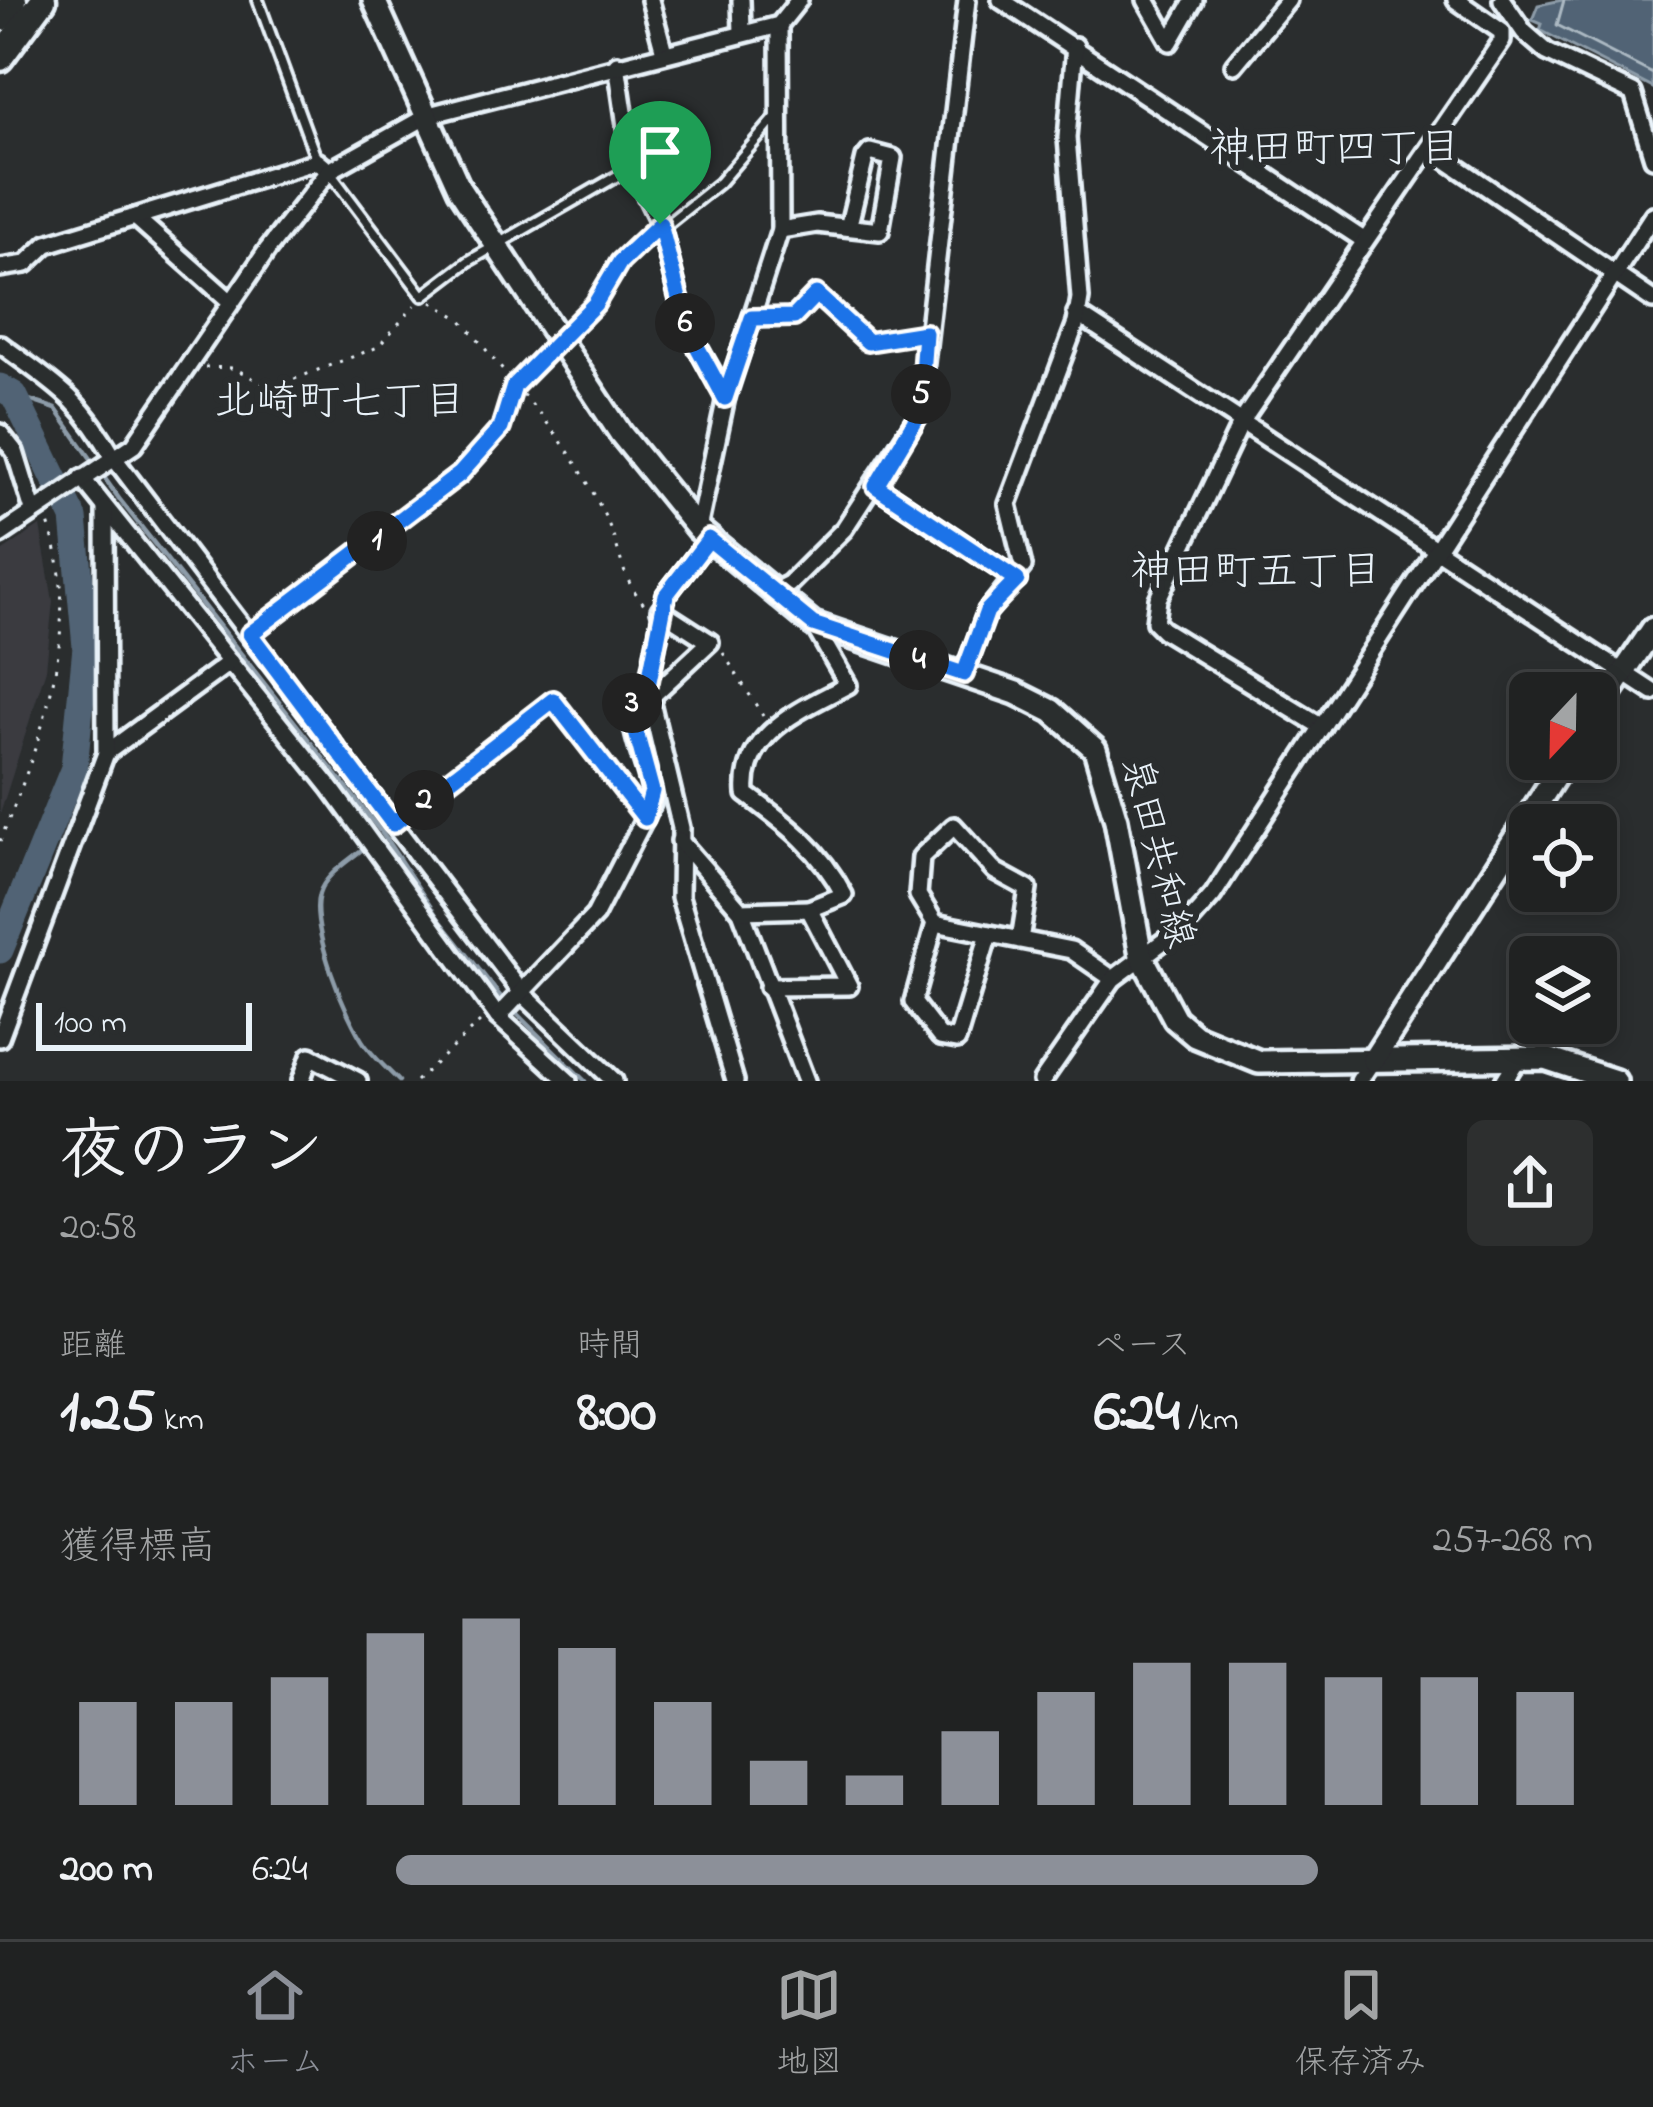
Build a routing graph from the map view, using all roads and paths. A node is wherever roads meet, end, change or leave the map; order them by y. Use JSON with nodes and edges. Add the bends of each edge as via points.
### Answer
{"nodes":[{"id":1,"x":14,"y":0,"type":"edge"},
{"id":2,"x":43,"y":0,"type":"edge"},
{"id":3,"x":258,"y":0,"type":"edge"},
{"id":4,"x":374,"y":0,"type":"edge"},
{"id":5,"x":650,"y":0,"type":"edge"},
{"id":6,"x":741,"y":0,"type":"edge"},
{"id":7,"x":799,"y":0,"type":"edge"},
{"id":8,"x":967,"y":0,"type":"edge"},
{"id":9,"x":1001,"y":0,"type":"edge"},
{"id":10,"x":1146,"y":0,"type":"edge"},
{"id":11,"x":1194,"y":0,"type":"edge"},
{"id":12,"x":1288,"y":0,"type":"edge"},
{"id":13,"x":1456,"y":0,"type":"edge"},
{"id":14,"x":1511,"y":4,"type":"edge"},
{"id":15,"x":0,"y":19,"type":"edge"},
{"id":16,"x":778,"y":25,"type":"junction"},
{"id":17,"x":742,"y":32,"type":"junction"},
{"id":18,"x":1075,"y":46,"type":"junction"},
{"id":19,"x":664,"y":52,"type":"junction"},
{"id":20,"x":0,"y":58,"type":"edge"},
{"id":21,"x":617,"y":64,"type":"junction"},
{"id":22,"x":1234,"y":65,"type":"dead end"},
{"id":23,"x":783,"y":107,"type":"junction"},
{"id":24,"x":428,"y":115,"type":"junction"},
{"id":25,"x":1429,"y":148,"type":"junction"},
{"id":26,"x":1653,"y":158,"type":"edge"},
{"id":27,"x":323,"y":166,"type":"junction"},
{"id":28,"x":632,"y":167,"type":"junction"},
{"id":29,"x":1653,"y":214,"type":"edge"},
{"id":30,"x":135,"y":217,"type":"junction"},
{"id":31,"x":660,"y":224,"type":"junction"},
{"id":32,"x":849,"y":224,"type":"junction"},
{"id":33,"x":780,"y":230,"type":"junction"},
{"id":34,"x":1362,"y":239,"type":"junction"},
{"id":35,"x":496,"y":245,"type":"junction"},
{"id":36,"x":0,"y":268,"type":"edge"},
{"id":37,"x":1615,"y":274,"type":"junction"},
{"id":38,"x":423,"y":296,"type":"junction"},
{"id":39,"x":1653,"y":300,"type":"edge"},
{"id":40,"x":231,"y":302,"type":"junction"},
{"id":41,"x":1076,"y":313,"type":"junction"},
{"id":42,"x":752,"y":318,"type":"junction"},
{"id":43,"x":925,"y":333,"type":"junction"},
{"id":44,"x":557,"y":342,"type":"junction"},
{"id":45,"x":0,"y":344,"type":"edge"},
{"id":46,"x":194,"y":375,"type":"dead end"},
{"id":47,"x":514,"y":386,"type":"junction"},
{"id":48,"x":725,"y":398,"type":"junction"},
{"id":49,"x":1242,"y":421,"type":"junction"},
{"id":50,"x":0,"y":433,"type":"edge"},
{"id":51,"x":111,"y":459,"type":"junction"},
{"id":52,"x":83,"y":478,"type":"junction"},
{"id":53,"x":876,"y":486,"type":"junction"},
{"id":54,"x":39,"y":506,"type":"junction"},
{"id":55,"x":105,"y":508,"type":"junction"},
{"id":56,"x":704,"y":534,"type":"junction"},
{"id":57,"x":0,"y":535,"type":"edge"},
{"id":58,"x":1436,"y":548,"type":"junction"},
{"id":59,"x":1017,"y":580,"type":"junction"},
{"id":60,"x":775,"y":591,"type":"junction"},
{"id":61,"x":658,"y":615,"type":"junction"},
{"id":62,"x":813,"y":624,"type":"junction"},
{"id":63,"x":1653,"y":629,"type":"edge"},
{"id":64,"x":250,"y":634,"type":"junction"},
{"id":65,"x":710,"y":642,"type":"junction"},
{"id":66,"x":230,"y":662,"type":"junction"},
{"id":67,"x":1622,"y":672,"type":"junction"},
{"id":68,"x":964,"y":674,"type":"junction"},
{"id":69,"x":1617,"y":680,"type":"edge"},
{"id":70,"x":1653,"y":692,"type":"edge"},
{"id":71,"x":645,"y":695,"type":"junction"},
{"id":72,"x":1322,"y":727,"type":"junction"},
{"id":73,"x":770,"y":728,"type":"junction"},
{"id":74,"x":106,"y":753,"type":"junction"},
{"id":75,"x":1552,"y":780,"type":"edge"},
{"id":76,"x":645,"y":818,"type":"junction"},
{"id":77,"x":393,"y":824,"type":"junction"},
{"id":78,"x":0,"y":841,"type":"edge"},
{"id":79,"x":680,"y":841,"type":"junction"},
{"id":80,"x":809,"y":909,"type":"junction"},
{"id":81,"x":741,"y":911,"type":"junction"},
{"id":82,"x":935,"y":923,"type":"junction"},
{"id":83,"x":989,"y":934,"type":"junction"},
{"id":84,"x":1020,"y":940,"type":"junction"},
{"id":85,"x":1141,"y":955,"type":"junction"},
{"id":86,"x":1113,"y":979,"type":"junction"},
{"id":87,"x":768,"y":987,"type":"junction"},
{"id":88,"x":523,"y":994,"type":"junction"},
{"id":89,"x":499,"y":1013,"type":"junction"},
{"id":90,"x":0,"y":1038,"type":"edge"},
{"id":91,"x":1519,"y":1057,"type":"junction"},
{"id":92,"x":1372,"y":1060,"type":"junction"},
{"id":93,"x":301,"y":1081,"type":"edge"},
{"id":94,"x":358,"y":1081,"type":"edge"},
{"id":95,"x":416,"y":1081,"type":"edge"},
{"id":96,"x":568,"y":1081,"type":"edge"},
{"id":97,"x":614,"y":1081,"type":"edge"},
{"id":98,"x":735,"y":1081,"type":"edge"},
{"id":99,"x":806,"y":1081,"type":"edge"},
{"id":100,"x":1042,"y":1081,"type":"edge"},
{"id":101,"x":1359,"y":1081,"type":"edge"},
{"id":102,"x":1504,"y":1081,"type":"edge"},
{"id":103,"x":1616,"y":1081,"type":"edge"}],
"edges":[{"from":1,"to":15,"type":"main road"},
{"from":2,"to":20,"type":"main road"},
{"from":3,"to":27,"type":"lane"},
{"from":4,"to":24,"type":"main road","name":"泉田共和線"},
{"from":5,"to":19,"type":"street"},
{"from":6,"to":17,"type":"street"},
{"from":7,"to":16,"type":"street"},
{"from":8,"to":43,"type":"street"},
{"from":9,"to":18,"type":"street"},
{"from":10,"to":11,"type":"street","via":[[1170,42]]},
{"from":12,"to":22,"type":"street"},
{"from":13,"to":25,"type":"street","via":[[1502,32],[1502,41]]},
{"from":14,"to":26,"type":"street","via":[[1524,32],[1547,52],[1633,93]]},
{"from":16,"to":17,"type":"street"},
{"from":16,"to":23,"type":"street"},
{"from":17,"to":19,"type":"street"},
{"from":18,"to":34,"type":"street"},
{"from":18,"to":41,"type":"street","via":[[1067,138]]},
{"from":19,"to":21,"type":"street"},
{"from":21,"to":24,"type":"street"},
{"from":21,"to":28,"type":"street"},
{"from":23,"to":31,"type":"lane","via":[[719,183]]},
{"from":23,"to":33,"type":"street"},
{"from":24,"to":27,"type":"street"},
{"from":24,"to":35,"type":"main road","name":"泉田共和線","via":[[460,190]]},
{"from":25,"to":34,"type":"street"},
{"from":25,"to":37,"type":"street"},
{"from":27,"to":30,"type":"street"},
{"from":27,"to":38,"type":"lane"},
{"from":27,"to":40,"type":"street"},
{"from":28,"to":31,"type":"street"},
{"from":28,"to":35,"type":"lane"},
{"from":29,"to":37,"type":"street"},
{"from":30,"to":36,"type":"street"},
{"from":30,"to":40,"type":"street"},
{"from":31,"to":44,"type":"lane"},
{"from":31,"to":48,"type":"street","via":[[686,326]]},
{"from":32,"to":32,"type":"street","via":[[880,231],[893,158],[870,152]]},
{"from":32,"to":33,"type":"street"},
{"from":33,"to":42,"type":"street"},
{"from":34,"to":49,"type":"street"},
{"from":35,"to":38,"type":"lane"},
{"from":35,"to":44,"type":"main road","name":"泉田共和線"},
{"from":37,"to":39,"type":"street"},
{"from":37,"to":58,"type":"street"},
{"from":38,"to":46,"type":"path","via":[[378,347],[271,388],[217,364]]},
{"from":38,"to":47,"type":"path","via":[[461,320]]},
{"from":40,"to":51,"type":"street","via":[[158,416]]},
{"from":41,"to":49,"type":"street"},
{"from":41,"to":59,"type":"street","via":[[1008,504],[1023,566]]},
{"from":42,"to":43,"type":"lane","via":[[794,317],[816,294],[868,342]]},
{"from":42,"to":48,"type":"street"},
{"from":43,"to":53,"type":"street","via":[[919,414]]},
{"from":44,"to":47,"type":"lane"},
{"from":44,"to":56,"type":"main road","name":"泉田共和線"},
{"from":45,"to":51,"type":"street","via":[[60,383],[90,416]]},
{"from":47,"to":61,"type":"path","via":[[587,480],[621,555],[622,578]]},
{"from":47,"to":64,"type":"lane","via":[[501,428],[435,498]]},
{"from":48,"to":56,"type":"street"},
{"from":49,"to":58,"type":"street"},
{"from":49,"to":72,"type":"street","via":[[1158,599],[1155,622]]},
{"from":50,"to":54,"type":"street"},
{"from":51,"to":52,"type":"street"},
{"from":51,"to":64,"type":"street"},
{"from":52,"to":54,"type":"street"},
{"from":52,"to":55,"type":"street"},
{"from":53,"to":59,"type":"street"},
{"from":53,"to":60,"type":"street","via":[[844,529]]},
{"from":54,"to":57,"type":"street"},
{"from":54,"to":78,"type":"path","via":[[59,561],[58,648]]},
{"from":55,"to":66,"type":"street"},
{"from":55,"to":74,"type":"street"},
{"from":56,"to":60,"type":"main road","name":"泉田共和線"},
{"from":56,"to":61,"type":"street"},
{"from":58,"to":67,"type":"street"},
{"from":58,"to":72,"type":"street"},
{"from":59,"to":68,"type":"street","via":[[987,611]]},
{"from":60,"to":62,"type":"main road","name":"泉田共和線"},
{"from":61,"to":65,"type":"street"},
{"from":61,"to":71,"type":"street"},
{"from":62,"to":68,"type":"main road","name":"泉田共和線"},
{"from":62,"to":73,"type":"street","via":[[848,685]]},
{"from":63,"to":67,"type":"main road"},
{"from":64,"to":77,"type":"street"},
{"from":65,"to":71,"type":"street"},
{"from":65,"to":73,"type":"path"},
{"from":66,"to":74,"type":"street"},
{"from":66,"to":89,"type":"street"},
{"from":67,"to":69,"type":"main road"},
{"from":67,"to":70,"type":"street"},
{"from":68,"to":85,"type":"main road","name":"泉田共和線","via":[[1052,711],[1094,749]]},
{"from":71,"to":76,"type":"street","via":[[630,710],[652,791]]},
{"from":71,"to":79,"type":"street"},
{"from":72,"to":85,"type":"street","via":[[1213,895]]},
{"from":73,"to":80,"type":"street","via":[[744,774],[746,794],[828,865],[844,895]]},
{"from":74,"to":90,"type":"street"},
{"from":75,"to":92,"type":"main road"},
{"from":76,"to":77,"type":"path","via":[[553,700]]},
{"from":76,"to":88,"type":"street","via":[[595,915]]},
{"from":77,"to":88,"type":"street"},
{"from":79,"to":81,"type":"street"},
{"from":79,"to":98,"type":"street","via":[[686,925]]},
{"from":80,"to":81,"type":"street"},
{"from":80,"to":87,"type":"street","via":[[850,986]]},
{"from":81,"to":87,"type":"street"},
{"from":82,"to":83,"type":"street"},
{"from":82,"to":83,"type":"street","via":[[913,1002],[940,1036],[957,1040]]},
{"from":82,"to":84,"type":"street","via":[[918,895],[920,857],[954,826],[995,871],[1028,889]]},
{"from":83,"to":84,"type":"street"},
{"from":84,"to":86,"type":"street","via":[[1071,950]]},
{"from":85,"to":86,"type":"street"},
{"from":85,"to":92,"type":"main road","name":"泉田共和線","via":[[1175,1019],[1208,1042],[1259,1062]]},
{"from":86,"to":100,"type":"street"},
{"from":87,"to":99,"type":"street"},
{"from":88,"to":89,"type":"street"},
{"from":88,"to":97,"type":"street"},
{"from":89,"to":95,"type":"path"},
{"from":89,"to":96,"type":"street"},
{"from":91,"to":92,"type":"main road","name":"泉田共和線"},
{"from":91,"to":102,"type":"street"},
{"from":91,"to":103,"type":"main road","name":"泉田共和線"},
{"from":92,"to":101,"type":"street"},
{"from":93,"to":94,"type":"street","via":[[310,1056]]}]}
